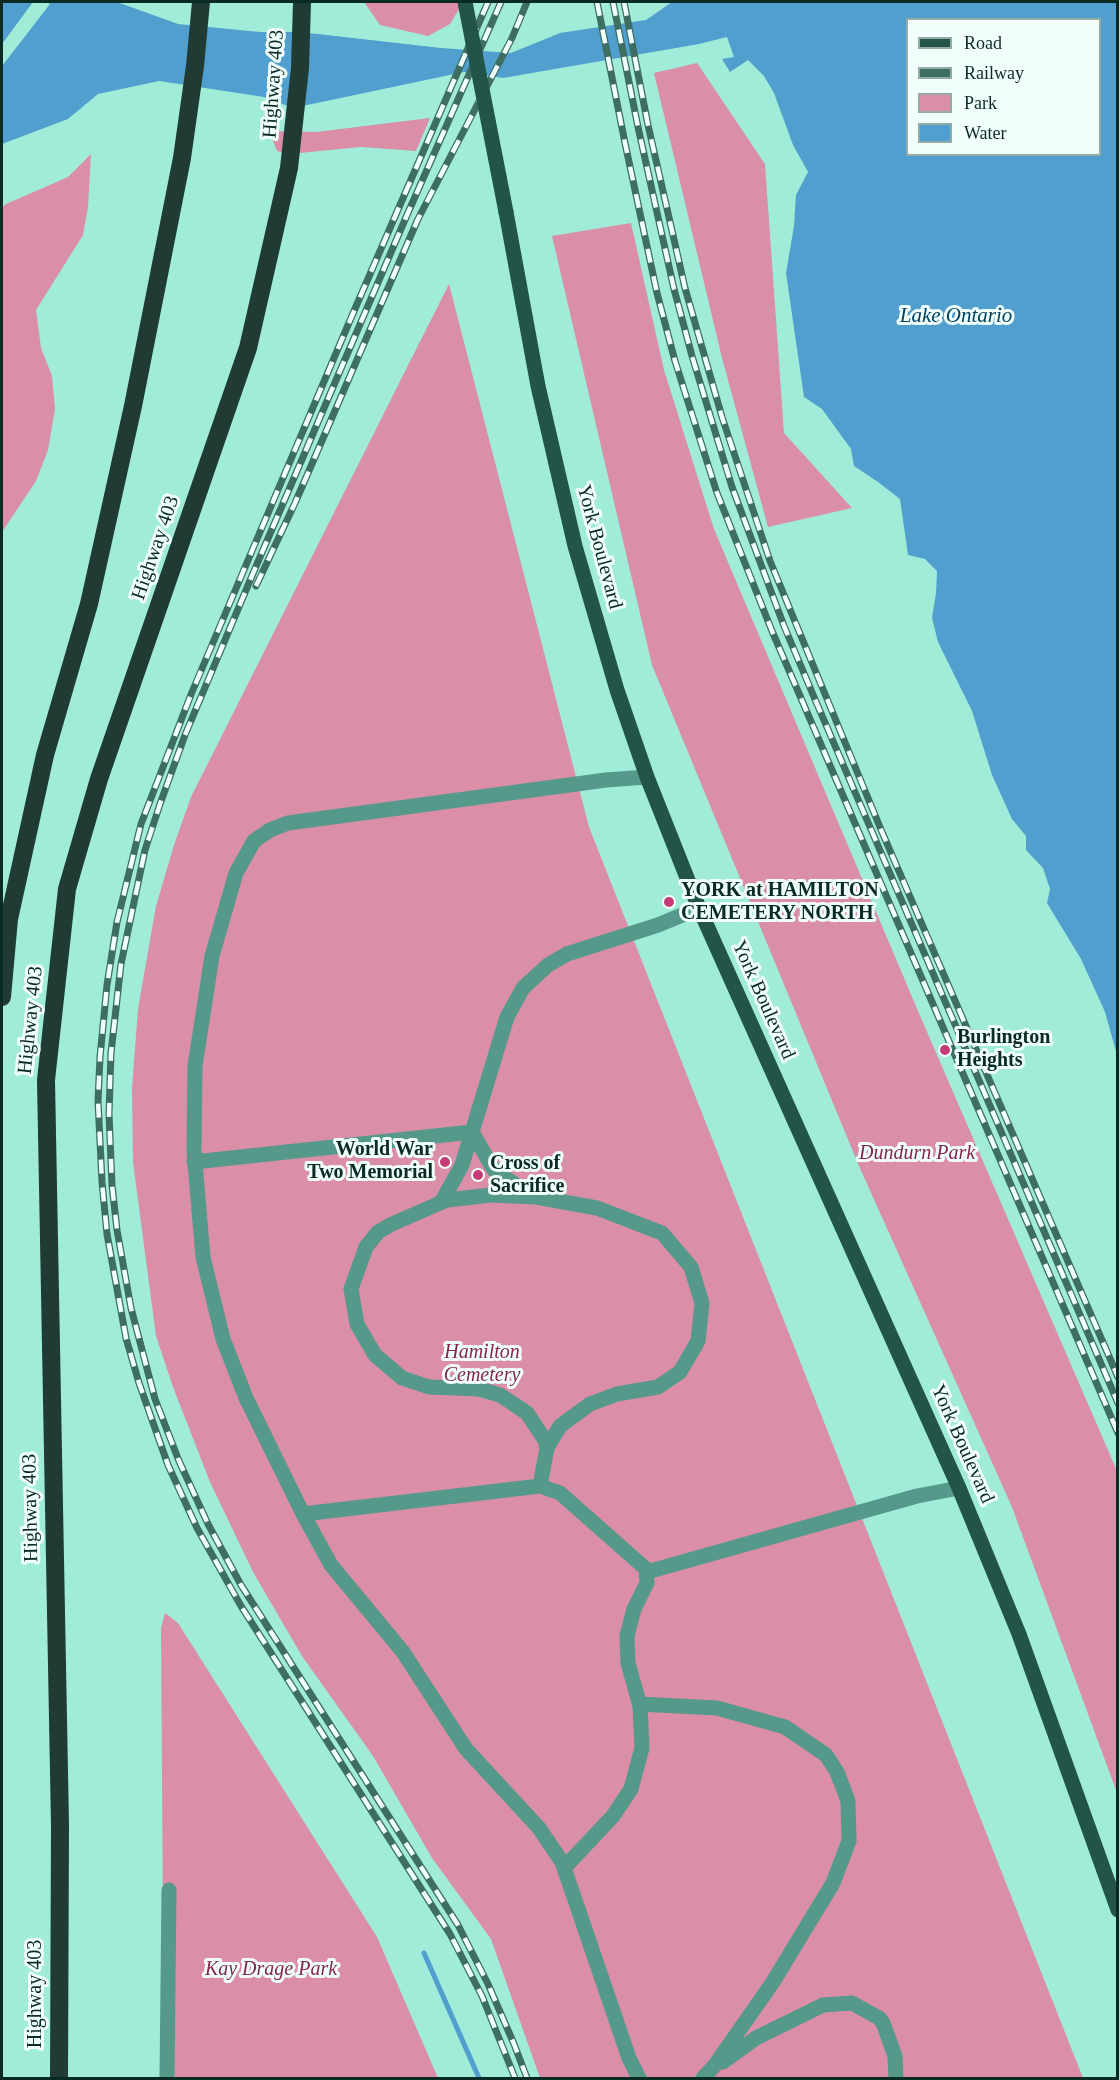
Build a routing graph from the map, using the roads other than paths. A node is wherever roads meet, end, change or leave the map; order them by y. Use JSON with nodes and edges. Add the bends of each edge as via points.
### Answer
{"nodes":[{"id":1,"x":201,"y":2,"type":"edge"},
{"id":2,"x":302,"y":2,"type":"edge"},
{"id":3,"x":465,"y":2,"type":"edge"},
{"id":4,"x":647,"y":777,"type":"junction"},
{"id":5,"x":699,"y":908,"type":"junction"},
{"id":6,"x":2,"y":997,"type":"edge"},
{"id":7,"x":472,"y":1132,"type":"junction"},
{"id":8,"x":194,"y":1162,"type":"junction"},
{"id":9,"x":536,"y":1197,"type":"junction"},
{"id":10,"x":442,"y":1201,"type":"junction"},
{"id":11,"x":547,"y":1448,"type":"junction"},
{"id":12,"x":540,"y":1486,"type":"junction"},
{"id":13,"x":959,"y":1488,"type":"junction"},
{"id":14,"x":303,"y":1514,"type":"junction"},
{"id":15,"x":647,"y":1572,"type":"junction"},
{"id":16,"x":639,"y":1704,"type":"junction"},
{"id":17,"x":565,"y":1867,"type":"junction"},
{"id":18,"x":169,"y":1890,"type":"dead end"},
{"id":19,"x":1118,"y":1910,"type":"edge"},
{"id":20,"x":706,"y":2075,"type":"edge"},
{"id":21,"x":638,"y":2078,"type":"edge"},
{"id":22,"x":58,"y":2079,"type":"edge"},
{"id":23,"x":167,"y":2079,"type":"edge"},
{"id":24,"x":896,"y":2079,"type":"edge"}],
"edges":[{"from":1,"to":6,"type":"highway","name":"Highway 403","via":[[182,158],[133,406],[89,604],[45,755],[9,919]]},
{"from":2,"to":22,"type":"highway","name":"Highway 403","via":[[300,68],[289,168],[248,348],[99,778],[67,889],[46,1080],[60,1825]]},
{"from":3,"to":4,"type":"main road","name":"York Boulevard","bridge":true,"via":[[538,386],[575,546]]},
{"from":4,"to":5,"type":"main road","name":"York Boulevard"},
{"from":4,"to":8,"type":"lane","via":[[288,823],[255,841],[236,873],[212,956],[195,1066]]},
{"from":5,"to":7,"type":"lane","via":[[567,954],[523,988],[507,1017]]},
{"from":5,"to":13,"type":"main road","name":"York Boulevard"},
{"from":7,"to":8,"type":"lane"},
{"from":7,"to":9,"type":"lane","via":[[494,1170]]},
{"from":7,"to":10,"type":"lane","via":[[462,1165]]},
{"from":8,"to":14,"type":"lane","via":[[203,1257],[223,1339],[246,1398]]},
{"from":9,"to":10,"type":"lane","via":[[491,1195]]},
{"from":9,"to":11,"type":"lane","via":[[597,1208],[662,1233],[691,1267],[702,1304],[698,1341],[680,1372],[658,1387],[617,1394],[590,1404],[560,1426]]},
{"from":10,"to":11,"type":"lane","via":[[392,1224],[366,1247],[351,1289],[357,1324],[375,1355],[402,1378],[429,1387],[479,1389],[500,1395],[527,1413]]},
{"from":11,"to":12,"type":"lane"},
{"from":12,"to":14,"type":"lane"},
{"from":12,"to":15,"type":"lane","via":[[560,1493]]},
{"from":13,"to":15,"type":"lane","via":[[917,1496]]},
{"from":13,"to":19,"type":"main road","name":"York Boulevard","via":[[1019,1634]]},
{"from":14,"to":17,"type":"lane","via":[[331,1565],[403,1652],[466,1749],[539,1828]]},
{"from":15,"to":16,"type":"lane","via":[[647,1583],[627,1636],[628,1664]]},
{"from":16,"to":17,"type":"lane","via":[[642,1748],[631,1789],[613,1816]]},
{"from":16,"to":20,"type":"lane","via":[[717,1708],[785,1727],[826,1755],[848,1801],[849,1841],[833,1883],[773,1982]]},
{"from":17,"to":21,"type":"lane"},
{"from":18,"to":23,"type":"lane"},
{"from":20,"to":24,"type":"lane","via":[[756,2038],[823,2005],[852,2002],[883,2023],[895,2056]]}]}
